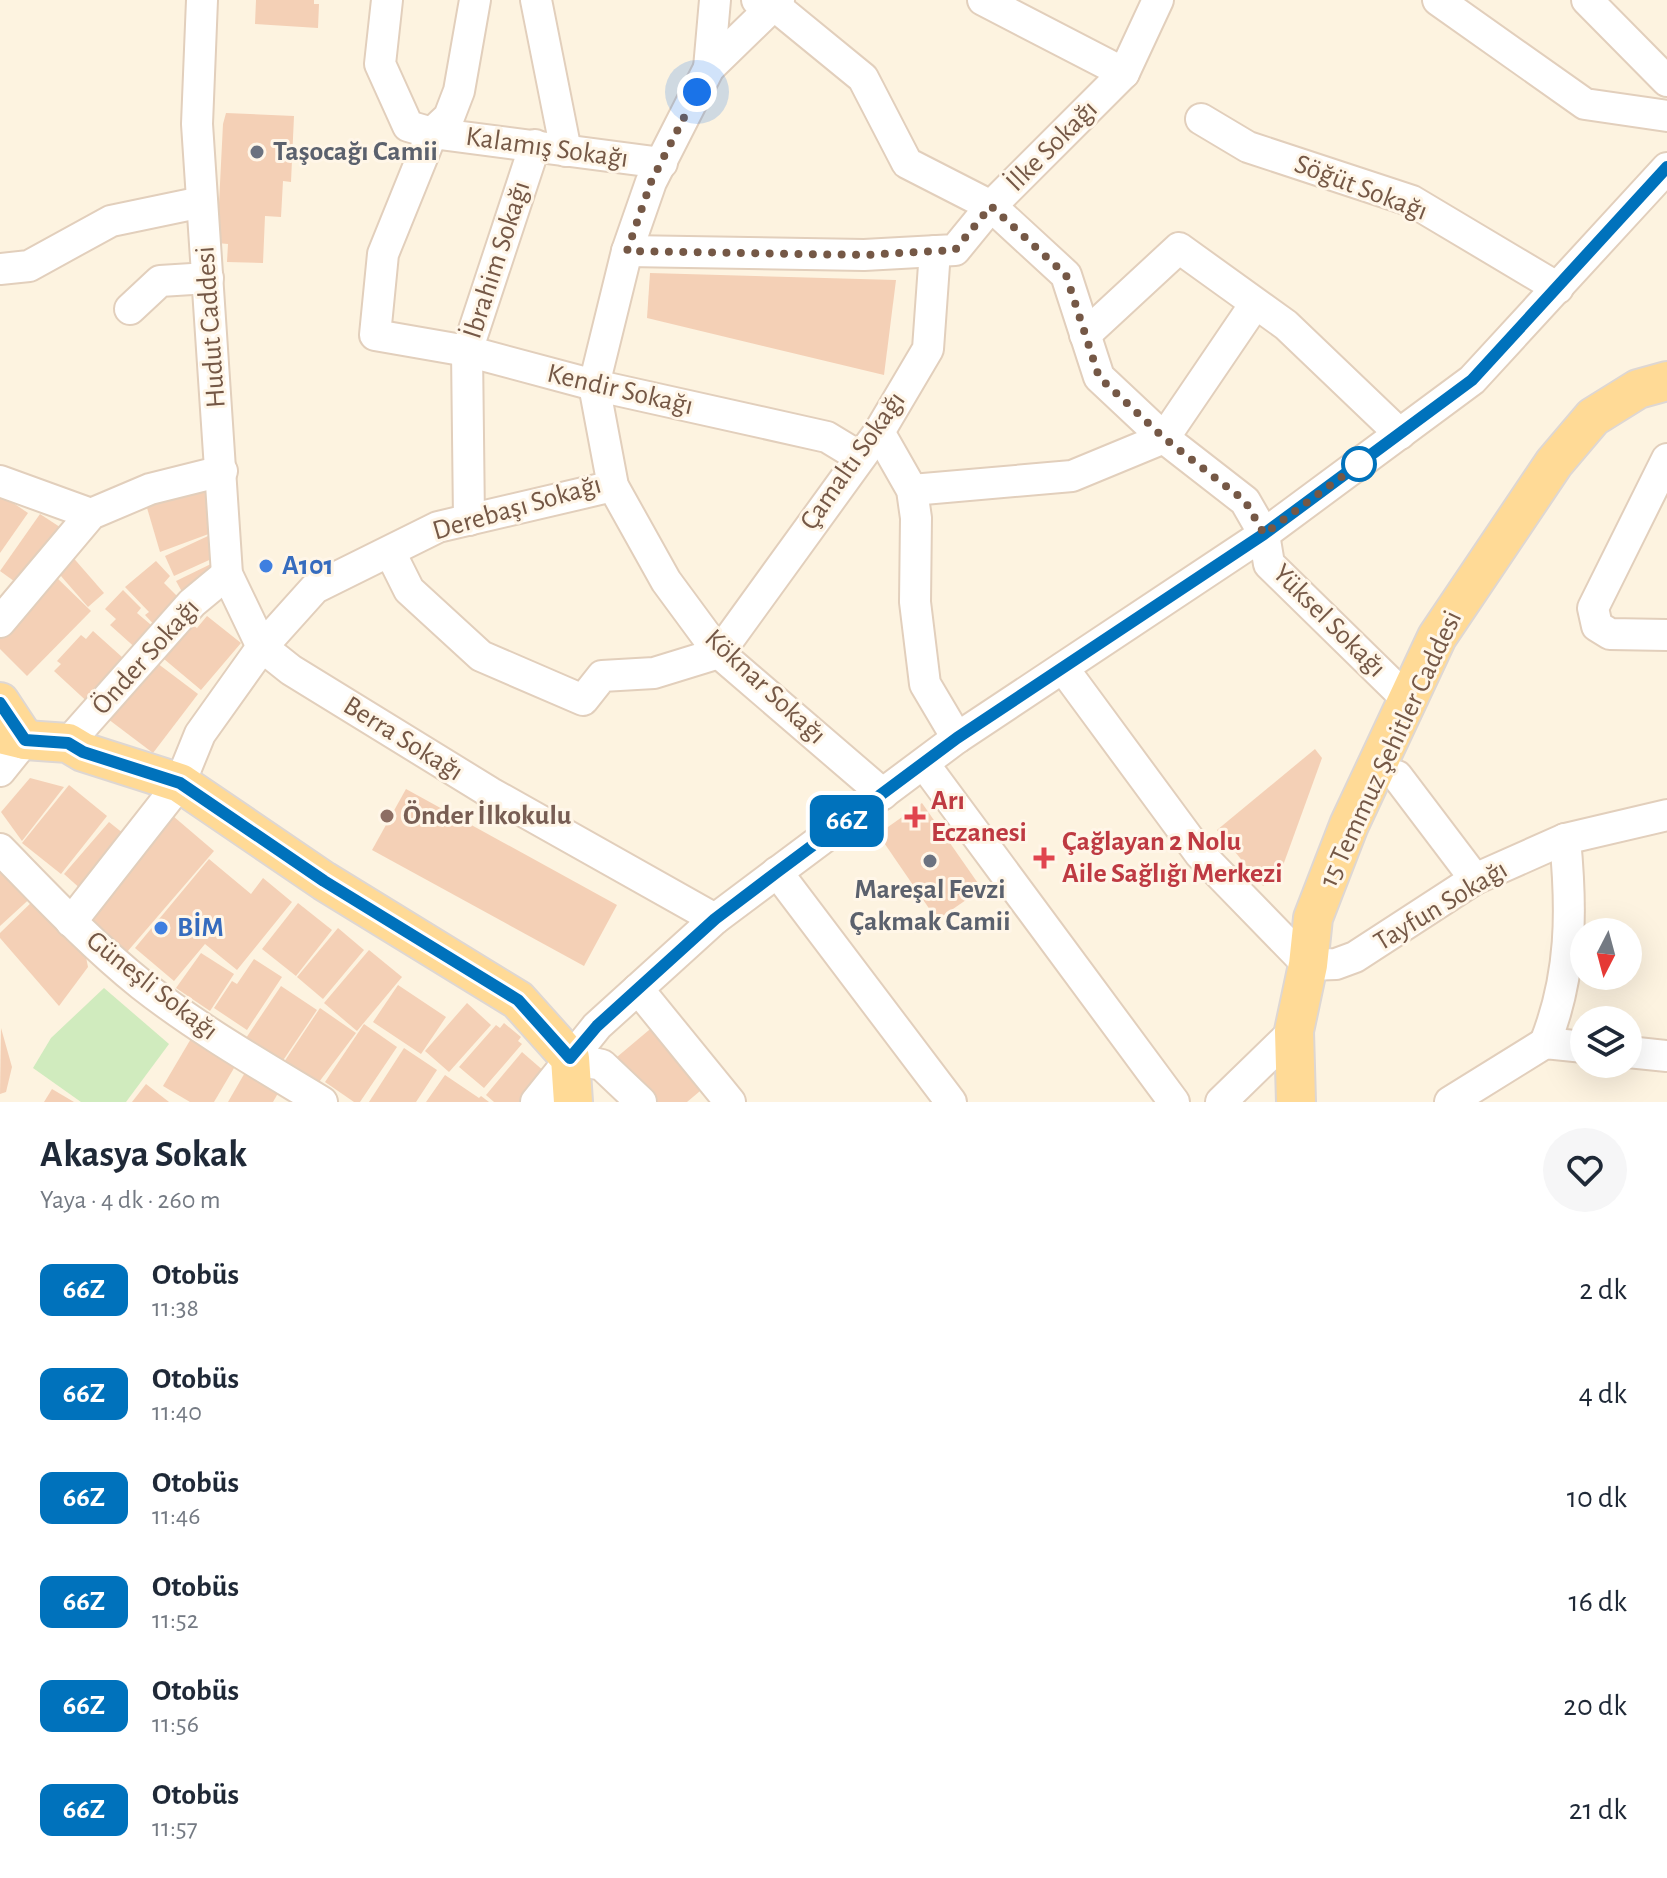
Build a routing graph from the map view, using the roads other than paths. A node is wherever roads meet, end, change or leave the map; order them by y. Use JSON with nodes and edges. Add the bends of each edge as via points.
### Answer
{"nodes":[{"id":1,"x":202,"y":0,"type":"edge"},
{"id":2,"x":387,"y":0,"type":"edge"},
{"id":3,"x":475,"y":0,"type":"edge"},
{"id":4,"x":536,"y":0,"type":"edge"},
{"id":5,"x":715,"y":0,"type":"edge"},
{"id":6,"x":983,"y":0,"type":"edge"},
{"id":7,"x":1158,"y":0,"type":"edge"},
{"id":8,"x":1438,"y":0,"type":"edge"},
{"id":9,"x":1587,"y":0,"type":"edge"},
{"id":10,"x":770,"y":2,"type":"edge"},
{"id":11,"x":709,"y":68,"type":"junction"},
{"id":12,"x":1124,"y":73,"type":"junction"},
{"id":13,"x":1667,"y":81,"type":"edge"},
{"id":14,"x":1667,"y":116,"type":"edge"},
{"id":15,"x":1201,"y":119,"type":"dead end"},
{"id":16,"x":432,"y":133,"type":"junction"},
{"id":17,"x":535,"y":145,"type":"junction"},
{"id":18,"x":566,"y":151,"type":"junction"},
{"id":19,"x":662,"y":163,"type":"junction"},
{"id":20,"x":1667,"y":168,"type":"edge"},
{"id":21,"x":202,"y":202,"type":"junction"},
{"id":22,"x":991,"y":206,"type":"junction"},
{"id":23,"x":627,"y":251,"type":"junction"},
{"id":24,"x":935,"y":251,"type":"junction"},
{"id":25,"x":0,"y":269,"type":"edge"},
{"id":26,"x":208,"y":278,"type":"junction"},
{"id":27,"x":1558,"y":288,"type":"junction"},
{"id":28,"x":1255,"y":304,"type":"junction"},
{"id":29,"x":130,"y":309,"type":"dead end"},
{"id":30,"x":1085,"y":335,"type":"junction"},
{"id":31,"x":467,"y":351,"type":"junction"},
{"id":32,"x":1667,"y":381,"type":"edge"},
{"id":33,"x":594,"y":385,"type":"junction"},
{"id":34,"x":1667,"y":407,"type":"edge"},
{"id":35,"x":879,"y":432,"type":"junction"},
{"id":36,"x":1400,"y":434,"type":"junction"},
{"id":37,"x":1164,"y":438,"type":"junction"},
{"id":38,"x":860,"y":457,"type":"junction"},
{"id":39,"x":1667,"y":459,"type":"edge"},
{"id":40,"x":222,"y":471,"type":"junction"},
{"id":41,"x":0,"y":481,"type":"edge"},
{"id":42,"x":613,"y":486,"type":"junction"},
{"id":43,"x":912,"y":490,"type":"junction"},
{"id":44,"x":91,"y":514,"type":"junction"},
{"id":45,"x":469,"y":520,"type":"junction"},
{"id":46,"x":1264,"y":534,"type":"junction"},
{"id":47,"x":390,"y":552,"type":"junction"},
{"id":48,"x":227,"y":574,"type":"junction"},
{"id":49,"x":0,"y":622,"type":"edge"},
{"id":50,"x":1667,"y":635,"type":"edge"},
{"id":51,"x":262,"y":647,"type":"junction"},
{"id":52,"x":719,"y":653,"type":"junction"},
{"id":53,"x":1063,"y":668,"type":"junction"},
{"id":54,"x":1408,"y":700,"type":"junction"},
{"id":55,"x":0,"y":702,"type":"edge"},
{"id":56,"x":12,"y":737,"type":"edge"},
{"id":57,"x":957,"y":738,"type":"junction"},
{"id":58,"x":68,"y":743,"type":"junction"},
{"id":59,"x":924,"y":764,"type":"junction"},
{"id":60,"x":0,"y":771,"type":"edge"},
{"id":61,"x":1397,"y":776,"type":"junction"},
{"id":62,"x":180,"y":783,"type":"junction"},
{"id":63,"x":883,"y":794,"type":"junction"},
{"id":64,"x":1667,"y":815,"type":"edge"},
{"id":65,"x":1565,"y":839,"type":"junction"},
{"id":66,"x":0,"y":849,"type":"edge"},
{"id":67,"x":777,"y":872,"type":"junction"},
{"id":68,"x":1475,"y":879,"type":"junction"},
{"id":69,"x":715,"y":919,"type":"junction"},
{"id":70,"x":71,"y":922,"type":"junction"},
{"id":71,"x":1308,"y":965,"type":"junction"},
{"id":72,"x":638,"y":989,"type":"junction"},
{"id":73,"x":1294,"y":1031,"type":"junction"},
{"id":74,"x":1545,"y":1043,"type":"junction"},
{"id":75,"x":1570,"y":1046,"type":"edge"},
{"id":76,"x":1642,"y":1053,"type":"edge"},
{"id":77,"x":1667,"y":1056,"type":"edge"},
{"id":78,"x":570,"y":1058,"type":"junction"},
{"id":79,"x":322,"y":1102,"type":"edge"},
{"id":80,"x":536,"y":1102,"type":"edge"},
{"id":81,"x":573,"y":1102,"type":"edge"},
{"id":82,"x":641,"y":1102,"type":"edge"},
{"id":83,"x":730,"y":1102,"type":"edge"},
{"id":84,"x":951,"y":1102,"type":"edge"},
{"id":85,"x":1174,"y":1102,"type":"edge"},
{"id":86,"x":1221,"y":1102,"type":"edge"},
{"id":87,"x":1296,"y":1102,"type":"edge"},
{"id":88,"x":1450,"y":1102,"type":"edge"}],
"edges":[{"from":1,"to":21,"type":"street","name":"Hudut Caddesi","via":[[197,124]]},
{"from":2,"to":16,"type":"street","via":[[380,64],[408,126]]},
{"from":3,"to":16,"type":"street","via":[[459,91],[449,117]]},
{"from":4,"to":18,"type":"street"},
{"from":5,"to":11,"type":"street"},
{"from":6,"to":12,"type":"street"},
{"from":7,"to":12,"type":"street","name":"İlke Sokağı"},
{"from":8,"to":14,"type":"street","via":[[1585,104]]},
{"from":9,"to":13,"type":"street"},
{"from":10,"to":11,"type":"street","name":"Derebaşı Sokağı"},
{"from":10,"to":22,"type":"street","name":"Yüksel Sokağı","via":[[863,78],[907,163]]},
{"from":11,"to":19,"type":"street","name":"Derebaşı Sokağı"},
{"from":12,"to":22,"type":"street","name":"İlke Sokağı"},
{"from":15,"to":27,"type":"street","name":"Söğüt Sokağı","via":[[1248,147],[1412,201]]},
{"from":16,"to":17,"type":"street","name":"Kalamış Sokağı"},
{"from":16,"to":31,"type":"street","name":"Kendir Sokağı","via":[[383,254],[375,335]]},
{"from":17,"to":18,"type":"street","name":"Kalamış Sokağı"},
{"from":17,"to":31,"type":"street","name":"İbrahim Sokağı"},
{"from":18,"to":19,"type":"street","name":"Kalamış Sokağı"},
{"from":19,"to":23,"type":"street","name":"Derebaşı Sokağı"},
{"from":20,"to":27,"type":"street"},
{"from":21,"to":25,"type":"street","via":[[111,221],[29,266]]},
{"from":21,"to":26,"type":"street","name":"Hudut Caddesi"},
{"from":22,"to":24,"type":"street","name":"İlke Sokağı","via":[[955,250]]},
{"from":22,"to":30,"type":"street","name":"Yüksel Sokağı","via":[[1066,275]]},
{"from":23,"to":24,"type":"street","name":"İlke Sokağı"},
{"from":23,"to":33,"type":"street","name":"Derebaşı Sokağı"},
{"from":24,"to":35,"type":"street","name":"Çamaltı Sokağı","via":[[928,349]]},
{"from":26,"to":29,"type":"street","via":[[160,281]]},
{"from":26,"to":40,"type":"street","name":"Hudut Caddesi"},
{"from":27,"to":36,"type":"street","via":[[1472,380]]},
{"from":28,"to":30,"type":"street","via":[[1179,248]]},
{"from":28,"to":36,"type":"street","via":[[1286,325]]},
{"from":28,"to":37,"type":"street"},
{"from":30,"to":37,"type":"street","name":"Yüksel Sokağı","via":[[1099,377]]},
{"from":31,"to":33,"type":"street","name":"Kendir Sokağı"},
{"from":31,"to":45,"type":"street","name":"İbrahim Sokağı"},
{"from":32,"to":54,"type":"main road","name":"15 Temmuz Şehitler Caddesi","via":[[1638,389],[1593,417],[1554,463],[1437,637]]},
{"from":33,"to":38,"type":"street","name":"Kendir Sokağı","via":[[827,437]]},
{"from":33,"to":42,"type":"street","name":"Derebaşı Sokağı"},
{"from":34,"to":61,"type":"main road","name":"15 Temmuz Şehitler Caddesi","via":[[1650,411],[1605,439],[1566,485],[1449,659]]},
{"from":35,"to":38,"type":"street","name":"Çamaltı Sokağı"},
{"from":35,"to":43,"type":"street"},
{"from":36,"to":46,"type":"street"},
{"from":37,"to":43,"type":"street","via":[[1072,476]]},
{"from":37,"to":46,"type":"street","name":"Yüksel Sokağı","via":[[1245,501]]},
{"from":38,"to":52,"type":"street","name":"Çamaltı Sokağı"},
{"from":39,"to":50,"type":"street","via":[[1593,608],[1597,626],[1610,634]]},
{"from":40,"to":44,"type":"street","via":[[150,489]]},
{"from":40,"to":48,"type":"street","name":"Hudut Caddesi"},
{"from":41,"to":44,"type":"street"},
{"from":42,"to":45,"type":"street","name":"Derebaşı Sokağı"},
{"from":42,"to":52,"type":"street","name":"Köknar Sokağı","via":[[666,581]]},
{"from":43,"to":57,"type":"street","via":[[915,602],[925,684]]},
{"from":44,"to":49,"type":"street"},
{"from":45,"to":47,"type":"street","name":"Derebaşı Sokağı","via":[[438,527]]},
{"from":46,"to":53,"type":"street"},
{"from":46,"to":54,"type":"street","name":"Yüksel Sokağı","via":[[1269,564]]},
{"from":47,"to":51,"type":"street","name":"Derebaşı Sokağı","via":[[315,588]]},
{"from":47,"to":52,"type":"street","via":[[409,590],[481,656],[583,700],[602,676],[654,673]]},
{"from":48,"to":51,"type":"street","name":"Hudut Caddesi"},
{"from":48,"to":58,"type":"street","name":"Önder Sokağı","via":[[192,603]]},
{"from":51,"to":62,"type":"street","name":"Derebaşı Sokağı","via":[[200,734]]},
{"from":51,"to":69,"type":"street","name":"Berra Sokağı","via":[[491,793]]},
{"from":52,"to":63,"type":"street","name":"Köknar Sokağı"},
{"from":53,"to":57,"type":"street"},
{"from":53,"to":71,"type":"street","via":[[1200,854]]},
{"from":54,"to":71,"type":"main road","name":"15 Temmuz Şehitler Caddesi","via":[[1349,825],[1313,918]]},
{"from":55,"to":56,"type":"main road"},
{"from":56,"to":58,"type":"main road"},
{"from":56,"to":60,"type":"street"},
{"from":57,"to":59,"type":"street"},
{"from":58,"to":62,"type":"main road"},
{"from":59,"to":63,"type":"street"},
{"from":59,"to":85,"type":"street"},
{"from":61,"to":68,"type":"street"},
{"from":61,"to":71,"type":"main road","name":"15 Temmuz Şehitler Caddesi","via":[[1333,930]]},
{"from":62,"to":70,"type":"street","name":"Derebaşı Sokağı"},
{"from":62,"to":78,"type":"main road","via":[[324,881],[518,1000]]},
{"from":63,"to":67,"type":"street"},
{"from":64,"to":65,"type":"street","name":"Tayfun Sokağı"},
{"from":65,"to":68,"type":"street","name":"Tayfun Sokağı"},
{"from":65,"to":74,"type":"street","via":[[1568,960]]},
{"from":66,"to":70,"type":"street","name":"Güneşli Sokağı"},
{"from":67,"to":69,"type":"street"},
{"from":67,"to":84,"type":"street"},
{"from":68,"to":71,"type":"street","name":"Tayfun Sokağı","via":[[1355,957]]},
{"from":69,"to":72,"type":"street"},
{"from":70,"to":79,"type":"street","name":"Güneşli Sokağı","via":[[143,985]]},
{"from":71,"to":73,"type":"main road","name":"15 Temmuz Şehitler Caddesi"},
{"from":72,"to":78,"type":"street"},
{"from":72,"to":83,"type":"street"},
{"from":73,"to":86,"type":"street"},
{"from":73,"to":87,"type":"main road","name":"15 Temmuz Şehitler Caddesi"},
{"from":74,"to":75,"type":"street"},
{"from":74,"to":88,"type":"street"},
{"from":76,"to":77,"type":"street"},
{"from":78,"to":80,"type":"street"},
{"from":78,"to":81,"type":"main road"},
{"from":78,"to":82,"type":"street","via":[[602,1065]]}]}
